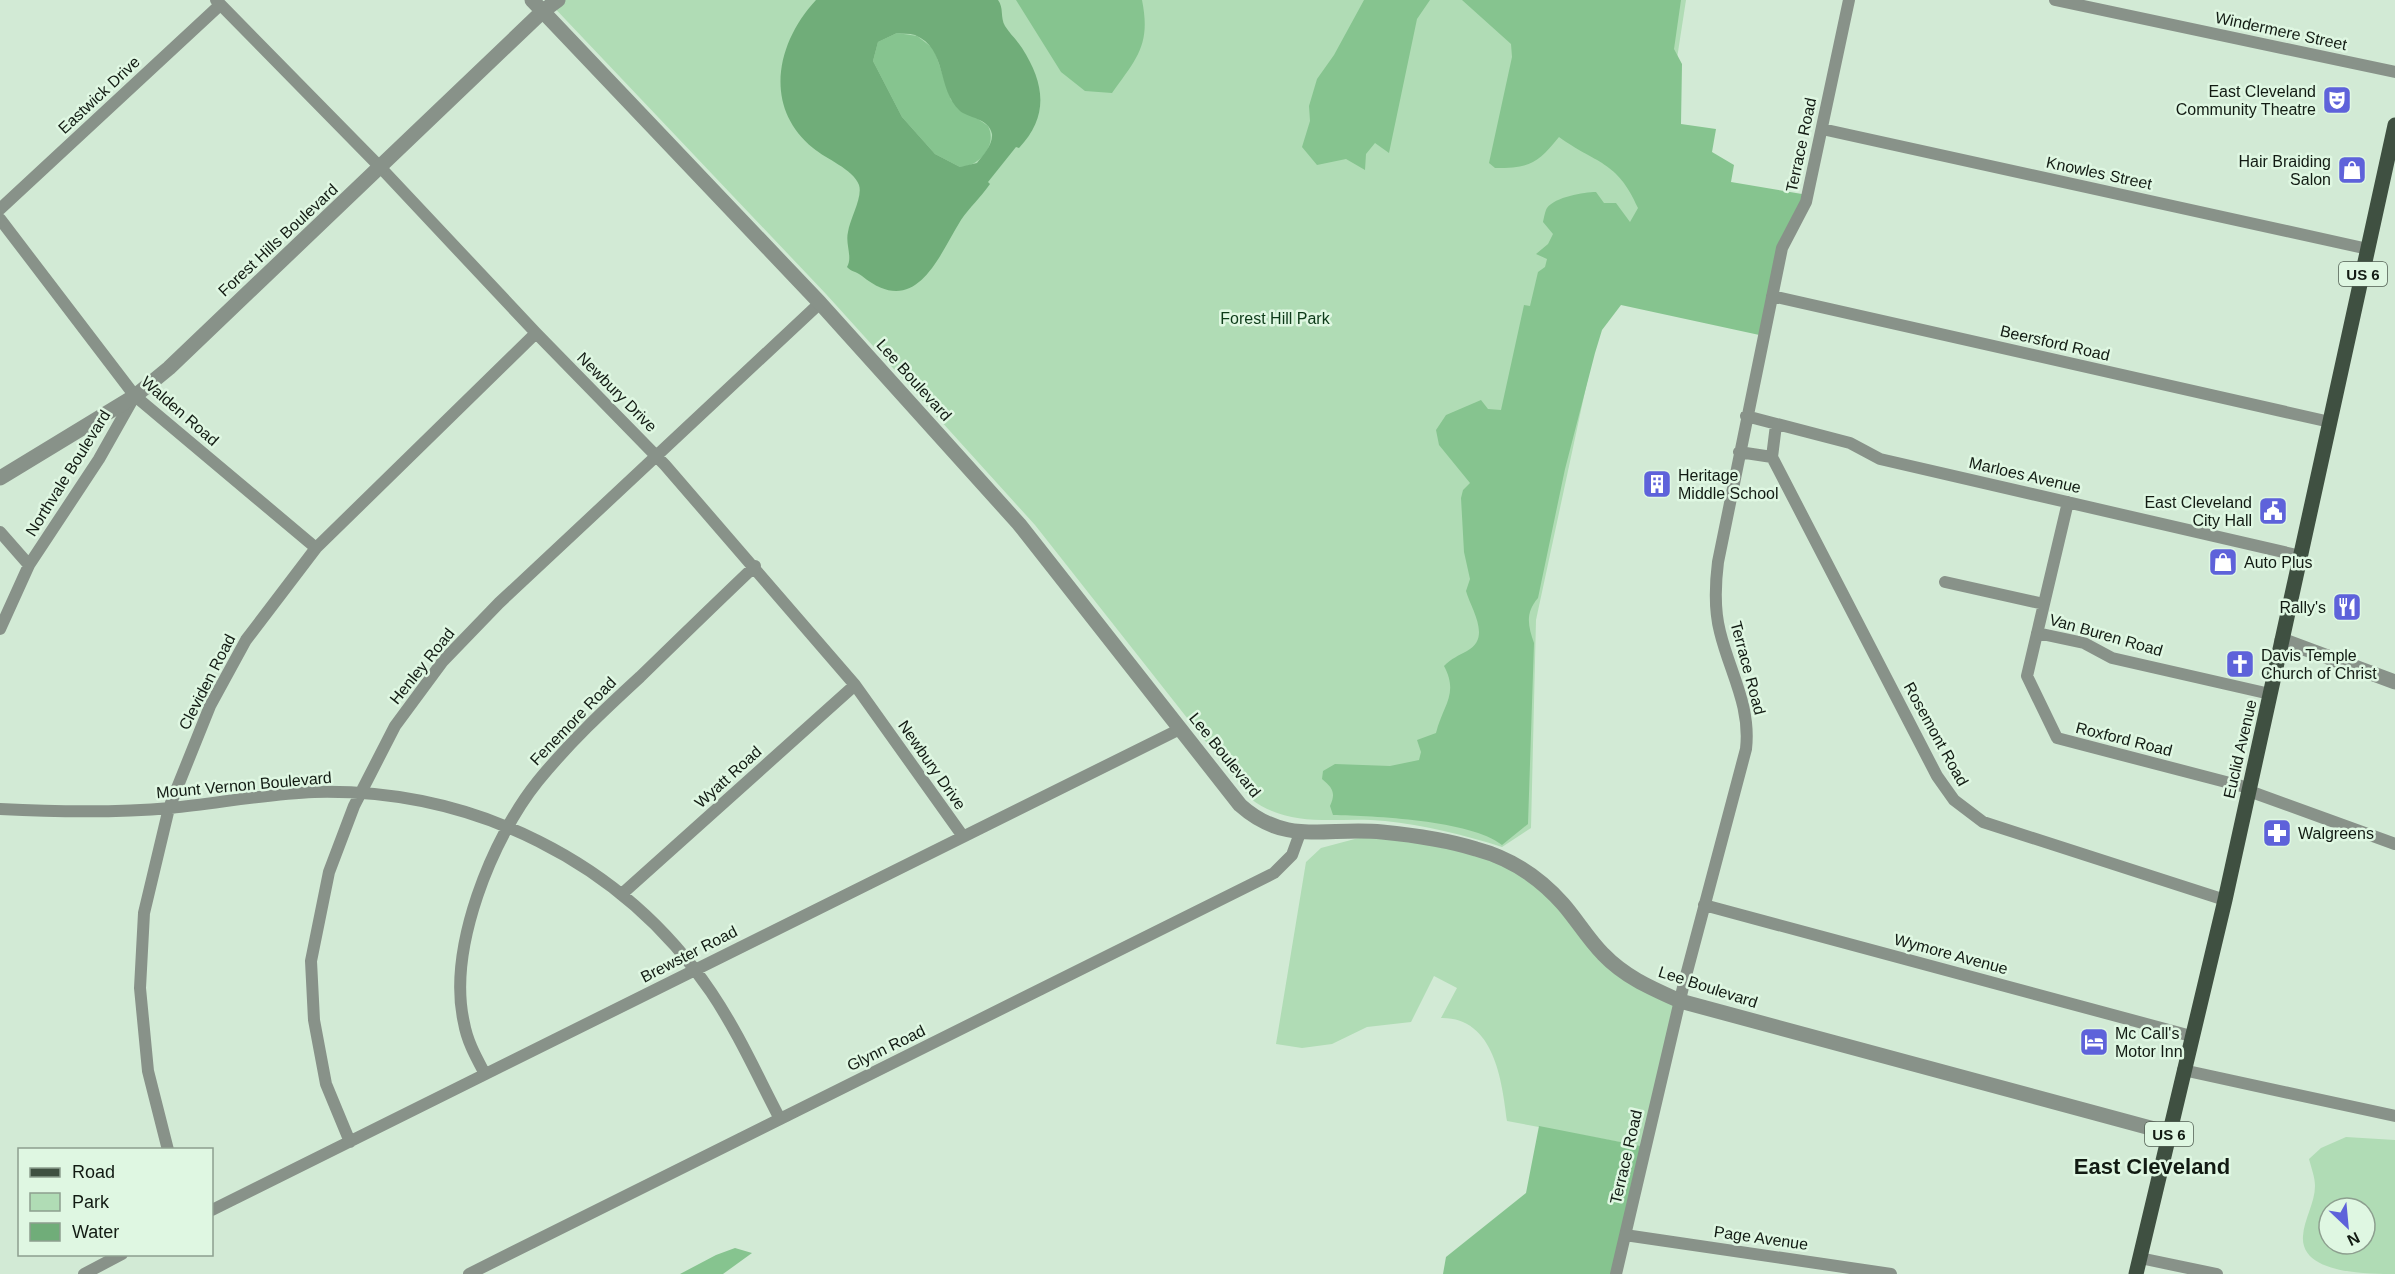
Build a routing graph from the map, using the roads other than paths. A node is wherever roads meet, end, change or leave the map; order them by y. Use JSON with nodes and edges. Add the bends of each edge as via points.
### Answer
{"nodes":[{"id":1,"x":558,"y":0,"type":"edge"},
{"id":2,"x":1849,"y":0,"type":"edge"},
{"id":3,"x":2055,"y":0,"type":"edge"},
{"id":4,"x":218,"y":2,"type":"edge"},
{"id":5,"x":538,"y":5,"type":"edge"},
{"id":6,"x":2395,"y":72,"type":"edge"},
{"id":7,"x":2395,"y":125,"type":"edge"},
{"id":8,"x":1822,"y":129,"type":"junction"},
{"id":9,"x":381,"y":168,"type":"junction"},
{"id":10,"x":0,"y":209,"type":"edge"},
{"id":11,"x":0,"y":219,"type":"edge"},
{"id":12,"x":2368,"y":249,"type":"junction"},
{"id":13,"x":1772,"y":296,"type":"junction"},
{"id":14,"x":820,"y":303,"type":"junction"},
{"id":15,"x":536,"y":333,"type":"junction"},
{"id":16,"x":135,"y":396,"type":"junction"},
{"id":17,"x":1746,"y":416,"type":"junction"},
{"id":18,"x":2330,"y":422,"type":"junction"},
{"id":19,"x":1776,"y":425,"type":"junction"},
{"id":20,"x":1739,"y":452,"type":"junction"},
{"id":21,"x":656,"y":455,"type":"junction"},
{"id":22,"x":1772,"y":457,"type":"junction"},
{"id":23,"x":0,"y":478,"type":"edge"},
{"id":24,"x":2068,"y":502,"type":"junction"},
{"id":25,"x":0,"y":532,"type":"edge"},
{"id":26,"x":316,"y":549,"type":"junction"},
{"id":27,"x":2301,"y":556,"type":"junction"},
{"id":28,"x":29,"y":566,"type":"junction"},
{"id":29,"x":755,"y":566,"type":"junction"},
{"id":30,"x":1945,"y":582,"type":"dead end"},
{"id":31,"x":2044,"y":604,"type":"junction"},
{"id":32,"x":0,"y":629,"type":"edge"},
{"id":33,"x":2037,"y":633,"type":"junction"},
{"id":34,"x":2282,"y":640,"type":"junction"},
{"id":35,"x":2395,"y":682,"type":"edge"},
{"id":36,"x":855,"y":685,"type":"junction"},
{"id":37,"x":2270,"y":694,"type":"junction"},
{"id":38,"x":1180,"y":729,"type":"junction"},
{"id":39,"x":2249,"y":789,"type":"junction"},
{"id":40,"x":361,"y":793,"type":"junction"},
{"id":41,"x":169,"y":808,"type":"junction"},
{"id":42,"x":0,"y":809,"type":"edge"},
{"id":43,"x":509,"y":825,"type":"junction"},
{"id":44,"x":1300,"y":833,"type":"junction"},
{"id":45,"x":962,"y":836,"type":"junction"},
{"id":46,"x":2395,"y":844,"type":"edge"},
{"id":47,"x":623,"y":893,"type":"junction"},
{"id":48,"x":2225,"y":900,"type":"junction"},
{"id":49,"x":1704,"y":905,"type":"junction"},
{"id":50,"x":695,"y":970,"type":"junction"},
{"id":51,"x":1680,"y":1000,"type":"junction"},
{"id":52,"x":2191,"y":1036,"type":"junction"},
{"id":53,"x":2183,"y":1070,"type":"junction"},
{"id":54,"x":485,"y":1074,"type":"junction"},
{"id":55,"x":2395,"y":1116,"type":"edge"},
{"id":56,"x":780,"y":1119,"type":"junction"},
{"id":57,"x":2169,"y":1133,"type":"junction"},
{"id":58,"x":350,"y":1142,"type":"junction"},
{"id":59,"x":168,"y":1148,"type":"edge"},
{"id":60,"x":213,"y":1210,"type":"edge"},
{"id":61,"x":1625,"y":1235,"type":"junction"},
{"id":62,"x":118,"y":1256,"type":"edge"},
{"id":63,"x":2140,"y":1258,"type":"junction"},
{"id":64,"x":84,"y":1274,"type":"edge"},
{"id":65,"x":470,"y":1274,"type":"edge"},
{"id":66,"x":1616,"y":1274,"type":"edge"},
{"id":67,"x":1891,"y":1274,"type":"edge"},
{"id":68,"x":2136,"y":1274,"type":"edge"},
{"id":69,"x":2217,"y":1274,"type":"edge"}],
"edges":[{"from":1,"to":5,"type":"street","name":"Forest Hills Boulevard"},
{"from":2,"to":8,"type":"street","name":"Terrace Road"},
{"from":3,"to":6,"type":"street","name":"Windermere Street"},
{"from":4,"to":9,"type":"street","name":"Newbury Drive"},
{"from":4,"to":10,"type":"street","name":"Eastwick Drive"},
{"from":5,"to":9,"type":"street","name":"Forest Hills Boulevard"},
{"from":5,"to":14,"type":"street","name":"Lee Boulevard"},
{"from":7,"to":12,"type":"main road","name":"Euclid Avenue","number":"US 6"},
{"from":8,"to":12,"type":"street","name":"Knowles Street"},
{"from":8,"to":13,"type":"street","name":"Terrace Road","via":[[1806,202],[1782,248]]},
{"from":9,"to":15,"type":"street","name":"Newbury Drive"},
{"from":9,"to":16,"type":"street","name":"Forest Hills Boulevard"},
{"from":11,"to":16,"type":"street","name":"Walden Road"},
{"from":12,"to":18,"type":"main road","name":"Euclid Avenue","number":"US 6"},
{"from":13,"to":17,"type":"street","name":"Terrace Road"},
{"from":13,"to":18,"type":"street","name":"Beersford Road"},
{"from":14,"to":21,"type":"street","name":"Henley Road"},
{"from":14,"to":38,"type":"street","name":"Lee Boulevard","via":[[1019,524]]},
{"from":15,"to":21,"type":"street","name":"Newbury Drive"},
{"from":15,"to":26,"type":"street","name":"Cleviden Road"},
{"from":16,"to":23,"type":"street","name":"Forest Hills Boulevard"},
{"from":16,"to":26,"type":"street","name":"Walden Road"},
{"from":16,"to":28,"type":"street","name":"Northvale Boulevard"},
{"from":17,"to":19,"type":"street","name":"Marloes Avenue"},
{"from":17,"to":20,"type":"street","name":"Terrace Road"},
{"from":18,"to":27,"type":"main road","name":"Euclid Avenue","number":"US 6"},
{"from":19,"to":22,"type":"street"},
{"from":19,"to":24,"type":"street","name":"Marloes Avenue","via":[[1850,443],[1880,459]]},
{"from":20,"to":22,"type":"street"},
{"from":20,"to":49,"type":"street","name":"Terrace Road","via":[[1715,596],[1720,630],[1743,700],[1748,732]]},
{"from":21,"to":29,"type":"street","name":"Newbury Drive"},
{"from":21,"to":40,"type":"street","name":"Henley Road","via":[[443,661],[395,726]]},
{"from":22,"to":48,"type":"street","name":"Rosemont Road","via":[[1937,776],[1954,800],[1983,822]]},
{"from":24,"to":27,"type":"street","name":"Marloes Avenue"},
{"from":24,"to":31,"type":"street","name":"Roxford Road"},
{"from":25,"to":28,"type":"street","name":"Northvale Boulevard"},
{"from":26,"to":41,"type":"street","name":"Cleviden Road","via":[[246,640],[210,706]]},
{"from":27,"to":34,"type":"main road","name":"Euclid Avenue","number":"US 6"},
{"from":28,"to":32,"type":"street","name":"Northvale Boulevard"},
{"from":29,"to":36,"type":"street","name":"Newbury Drive"},
{"from":29,"to":43,"type":"street","name":"Fenemore Road","via":[[574,740],[537,783]]},
{"from":30,"to":31,"type":"street","name":"Van Buren Road"},
{"from":31,"to":33,"type":"street","name":"Roxford Road"},
{"from":33,"to":37,"type":"street","name":"Van Buren Road","via":[[2084,643],[2112,658]]},
{"from":33,"to":39,"type":"street","name":"Roxford Road","via":[[2027,676],[2059,740]]},
{"from":34,"to":35,"type":"street"},
{"from":34,"to":37,"type":"main road","name":"Euclid Avenue","number":"US 6"},
{"from":36,"to":45,"type":"street","name":"Newbury Drive"},
{"from":36,"to":47,"type":"street","name":"Wyatt Road"},
{"from":37,"to":39,"type":"main road","name":"Euclid Avenue","number":"US 6"},
{"from":38,"to":44,"type":"street","name":"Lee Boulevard","via":[[1252,816]]},
{"from":38,"to":45,"type":"street","name":"Brewster Road"},
{"from":39,"to":46,"type":"street","name":"Roxford Road"},
{"from":39,"to":48,"type":"main road","name":"Euclid Avenue","number":"US 6"},
{"from":40,"to":41,"type":"street","name":"Mount Vernon Boulevard","via":[[313,792]]},
{"from":40,"to":43,"type":"street","name":"Mount Vernon Boulevard","via":[[447,807]]},
{"from":40,"to":58,"type":"street","name":"Henley Road","via":[[329,872],[311,961],[314,1020],[327,1084]]},
{"from":41,"to":42,"type":"street","name":"Mount Vernon Boulevard","via":[[83,814]]},
{"from":41,"to":59,"type":"street","name":"Cleviden Road","via":[[144,913],[140,988],[147,1071]]},
{"from":43,"to":47,"type":"street","name":"Mount Vernon Boulevard","via":[[576,860]]},
{"from":43,"to":54,"type":"street","name":"Fenemore Road","via":[[478,898],[462,966],[463,1023]]},
{"from":44,"to":51,"type":"street","name":"Lee Boulevard","via":[[1381,832],[1499,856],[1538,880],[1618,969],[1639,983]]},
{"from":44,"to":56,"type":"street","name":"Glynn Road","via":[[1292,855],[1274,873]]},
{"from":45,"to":50,"type":"street","name":"Brewster Road"},
{"from":47,"to":50,"type":"street","name":"Mount Vernon Boulevard"},
{"from":48,"to":52,"type":"main road","name":"Euclid Avenue","number":"US 6"},
{"from":49,"to":51,"type":"street","name":"Terrace Road"},
{"from":49,"to":52,"type":"street","name":"Wymore Avenue"},
{"from":50,"to":54,"type":"street","name":"Brewster Road"},
{"from":50,"to":56,"type":"street","name":"Mount Vernon Boulevard","via":[[734,1032]]},
{"from":51,"to":57,"type":"street","name":"Lee Boulevard"},
{"from":51,"to":61,"type":"street","name":"Terrace Road"},
{"from":52,"to":53,"type":"main road","name":"Euclid Avenue","number":"US 6"},
{"from":53,"to":55,"type":"street"},
{"from":53,"to":57,"type":"main road","name":"Euclid Avenue","number":"US 6"},
{"from":54,"to":58,"type":"street","name":"Brewster Road"},
{"from":56,"to":65,"type":"street","name":"Glynn Road"},
{"from":57,"to":63,"type":"main road","name":"Euclid Avenue","number":"US 6"},
{"from":58,"to":60,"type":"street","name":"Brewster Road"},
{"from":61,"to":66,"type":"street","name":"Terrace Road"},
{"from":61,"to":67,"type":"street","name":"Page Avenue"},
{"from":62,"to":64,"type":"street"},
{"from":63,"to":68,"type":"main road","name":"Euclid Avenue","number":"US 6"},
{"from":63,"to":69,"type":"street"}]}
